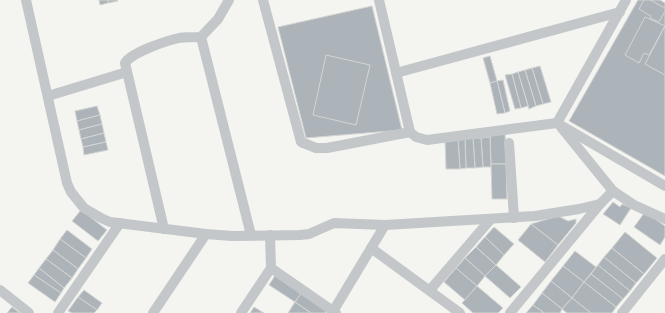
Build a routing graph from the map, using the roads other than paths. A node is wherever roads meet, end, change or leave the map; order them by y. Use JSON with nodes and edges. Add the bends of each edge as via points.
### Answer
{"nodes":[{"id":1,"x":26,"y":0,"type":"edge"},
{"id":2,"x":229,"y":0,"type":"edge"},
{"id":3,"x":263,"y":0,"type":"edge"},
{"id":4,"x":379,"y":0,"type":"edge"},
{"id":5,"x":626,"y":0,"type":"edge"},
{"id":6,"x":620,"y":12,"type":"junction"},
{"id":7,"x":201,"y":37,"type":"junction"},
{"id":8,"x":127,"y":72,"type":"junction"},
{"id":9,"x":396,"y":73,"type":"junction"},
{"id":10,"x":48,"y":96,"type":"junction"},
{"id":11,"x":557,"y":123,"type":"junction"},
{"id":12,"x":410,"y":132,"type":"junction"},
{"id":13,"x":509,"y":143,"type":"dead end"},
{"id":14,"x":665,"y":186,"type":"edge"},
{"id":15,"x":613,"y":192,"type":"junction"},
{"id":16,"x":600,"y":204,"type":"junction"},
{"id":17,"x":514,"y":218,"type":"junction"},
{"id":18,"x":665,"y":219,"type":"edge"},
{"id":19,"x":490,"y":220,"type":"junction"},
{"id":20,"x":120,"y":223,"type":"junction"},
{"id":21,"x":385,"y":225,"type":"junction"},
{"id":22,"x":164,"y":229,"type":"junction"},
{"id":23,"x":206,"y":234,"type":"junction"},
{"id":24,"x":251,"y":235,"type":"junction"},
{"id":25,"x":270,"y":235,"type":"junction"},
{"id":26,"x":371,"y":248,"type":"junction"},
{"id":27,"x":665,"y":259,"type":"edge"},
{"id":28,"x":271,"y":268,"type":"junction"},
{"id":29,"x":0,"y":290,"type":"edge"},
{"id":30,"x":430,"y":290,"type":"junction"},
{"id":31,"x":334,"y":312,"type":"edge"},
{"id":32,"x":29,"y":313,"type":"edge"},
{"id":33,"x":58,"y":313,"type":"edge"},
{"id":34,"x":153,"y":313,"type":"edge"},
{"id":35,"x":241,"y":313,"type":"edge"},
{"id":36,"x":460,"y":313,"type":"edge"},
{"id":37,"x":510,"y":313,"type":"edge"},
{"id":38,"x":622,"y":313,"type":"edge"}],
"edges":[{"from":1,"to":10,"type":"street"},
{"from":2,"to":7,"type":"street","via":[[218,19]]},
{"from":3,"to":12,"type":"street","via":[[301,142],[316,148],[327,148]]},
{"from":4,"to":9,"type":"street"},
{"from":5,"to":6,"type":"street"},
{"from":6,"to":9,"type":"street"},
{"from":6,"to":11,"type":"street"},
{"from":7,"to":8,"type":"street","via":[[178,38],[134,55],[125,63]]},
{"from":7,"to":24,"type":"street"},
{"from":8,"to":10,"type":"street"},
{"from":8,"to":22,"type":"street"},
{"from":9,"to":12,"type":"street"},
{"from":10,"to":20,"type":"street","via":[[71,192],[92,214],[110,222]]},
{"from":11,"to":12,"type":"street","via":[[427,140]]},
{"from":11,"to":14,"type":"street"},
{"from":11,"to":15,"type":"street"},
{"from":13,"to":17,"type":"street"},
{"from":15,"to":16,"type":"street"},
{"from":15,"to":18,"type":"street"},
{"from":16,"to":17,"type":"street"},
{"from":16,"to":37,"type":"street"},
{"from":17,"to":19,"type":"street"},
{"from":19,"to":21,"type":"street"},
{"from":19,"to":30,"type":"street"},
{"from":20,"to":22,"type":"street"},
{"from":20,"to":33,"type":"street"},
{"from":21,"to":25,"type":"street","via":[[334,223],[305,235]]},
{"from":21,"to":26,"type":"street"},
{"from":22,"to":23,"type":"street"},
{"from":23,"to":24,"type":"street"},
{"from":23,"to":34,"type":"street"},
{"from":24,"to":25,"type":"street"},
{"from":25,"to":28,"type":"street"},
{"from":26,"to":30,"type":"street"},
{"from":26,"to":31,"type":"street"},
{"from":27,"to":38,"type":"street"},
{"from":28,"to":31,"type":"street"},
{"from":28,"to":35,"type":"street"},
{"from":29,"to":32,"type":"street"},
{"from":30,"to":36,"type":"street"}]}
